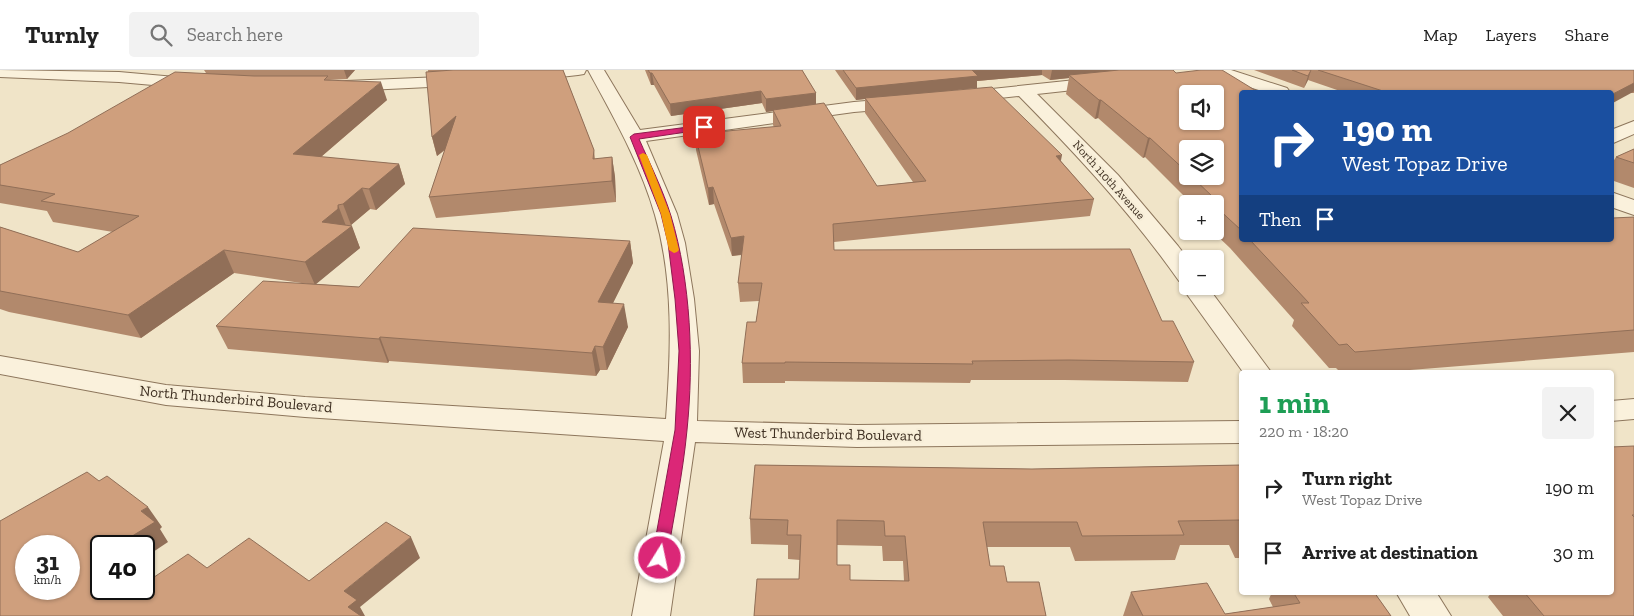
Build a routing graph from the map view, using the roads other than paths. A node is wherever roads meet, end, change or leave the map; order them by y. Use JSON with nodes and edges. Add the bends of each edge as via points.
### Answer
{"nodes":[{"id":1,"x":578,"y":70,"type":"edge"},
{"id":2,"x":596,"y":70,"type":"edge"},
{"id":3,"x":1208,"y":70,"type":"edge"},
{"id":4,"x":0,"y":72,"type":"edge"},
{"id":5,"x":504,"y":78,"type":"edge"},
{"id":6,"x":486,"y":80,"type":"edge"},
{"id":7,"x":1122,"y":80,"type":"edge"},
{"id":8,"x":216,"y":85,"type":"edge"},
{"id":9,"x":330,"y":86,"type":"edge"},
{"id":10,"x":1274,"y":90,"type":"edge"},
{"id":11,"x":1024,"y":91,"type":"junction"},
{"id":12,"x":948,"y":98,"type":"edge"},
{"id":13,"x":916,"y":101,"type":"edge"},
{"id":14,"x":1634,"y":127,"type":"edge"},
{"id":15,"x":634,"y":137,"type":"junction"},
{"id":16,"x":1614,"y":137,"type":"edge"},
{"id":17,"x":1614,"y":200,"type":"edge"},
{"id":18,"x":1634,"y":208,"type":"edge"},
{"id":19,"x":1179,"y":263,"type":"edge"},
{"id":20,"x":1201,"y":295,"type":"edge"},
{"id":21,"x":1256,"y":370,"type":"edge"},
{"id":22,"x":5,"y":371,"type":"edge"},
{"id":23,"x":1634,"y":409,"type":"edge"},
{"id":24,"x":1614,"y":411,"type":"edge"},
{"id":25,"x":415,"y":414,"type":"joint"},
{"id":26,"x":681,"y":430,"type":"junction"},
{"id":27,"x":1239,"y":432,"type":"edge"},
{"id":28,"x":1416,"y":595,"type":"edge"},
{"id":29,"x":651,"y":616,"type":"edge"},
{"id":30,"x":1432,"y":616,"type":"edge"}],
"edges":[{"from":1,"to":5,"type":"street"},
{"from":2,"to":15,"type":"street"},
{"from":3,"to":10,"type":"street"},
{"from":4,"to":8,"type":"street"},
{"from":6,"to":9,"type":"street"},
{"from":7,"to":11,"type":"street"},
{"from":11,"to":12,"type":"street"},
{"from":11,"to":19,"type":"street","name":"North 110th Avenue","via":[[1103,171],[1160,236]]},
{"from":13,"to":15,"type":"street"},
{"from":14,"to":16,"type":"street"},
{"from":15,"to":26,"type":"street","via":[[666,214],[673,243],[685,351]]},
{"from":17,"to":18,"type":"street"},
{"from":20,"to":21,"type":"street"},
{"from":22,"to":25,"type":"street","name":"North Thunderbird Boulevard","via":[[166,395]]},
{"from":23,"to":24,"type":"street"},
{"from":25,"to":26,"type":"street","name":"West Thunderbird Boulevard"},
{"from":26,"to":27,"type":"street","name":"West Thunderbird Boulevard","via":[[857,436]]},
{"from":26,"to":29,"type":"street"},
{"from":28,"to":30,"type":"street"}]}
